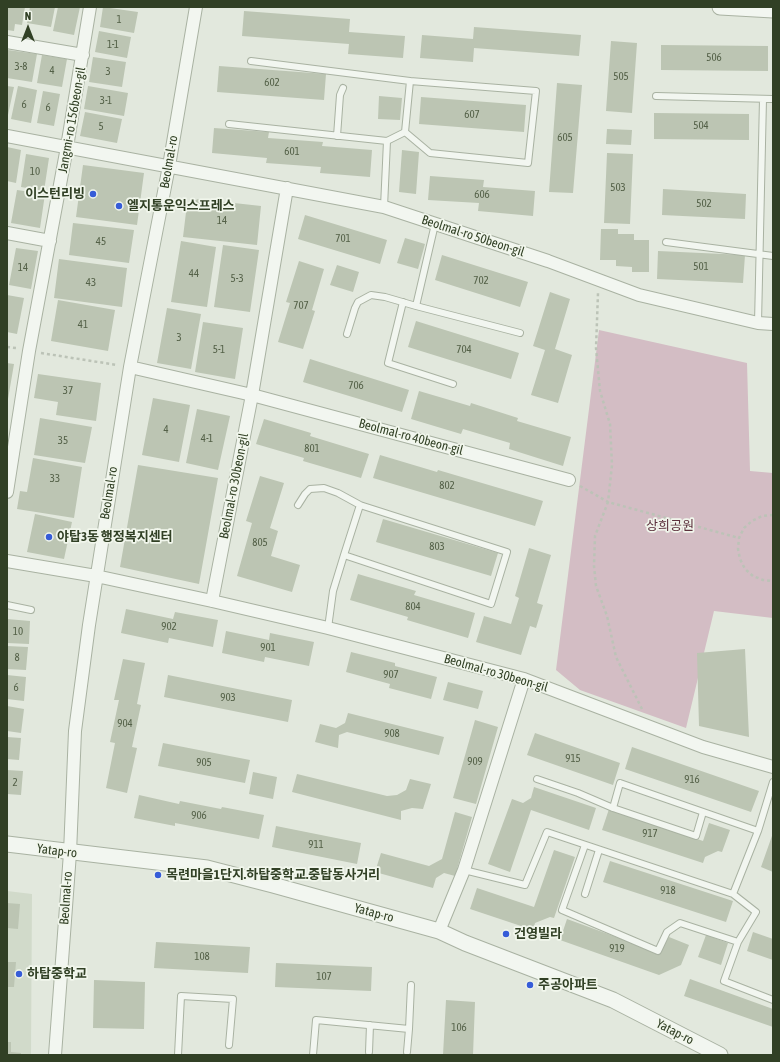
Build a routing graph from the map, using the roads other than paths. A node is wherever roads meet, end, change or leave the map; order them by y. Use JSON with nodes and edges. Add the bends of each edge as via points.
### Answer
{"nodes":[{"id":1,"x":90,"y":7,"type":"edge"},
{"id":2,"x":196,"y":7,"type":"edge"},
{"id":3,"x":720,"y":7,"type":"edge"},
{"id":4,"x":773,"y":10,"type":"edge"},
{"id":5,"x":7,"y":42,"type":"edge"},
{"id":6,"x":83,"y":55,"type":"junction"},
{"id":7,"x":251,"y":61,"type":"dead end"},
{"id":8,"x":410,"y":81,"type":"junction"},
{"id":9,"x":343,"y":88,"type":"dead end"},
{"id":10,"x":656,"y":96,"type":"dead end"},
{"id":11,"x":763,"y":99,"type":"junction"},
{"id":12,"x":773,"y":99,"type":"edge"},
{"id":13,"x":228,"y":124,"type":"dead end"},
{"id":14,"x":405,"y":132,"type":"junction"},
{"id":15,"x":7,"y":136,"type":"edge"},
{"id":16,"x":337,"y":136,"type":"junction"},
{"id":17,"x":387,"y":141,"type":"junction"},
{"id":18,"x":67,"y":147,"type":"junction"},
{"id":19,"x":169,"y":166,"type":"junction"},
{"id":20,"x":287,"y":188,"type":"junction"},
{"id":21,"x":384,"y":207,"type":"junction"},
{"id":22,"x":435,"y":224,"type":"junction"},
{"id":23,"x":7,"y":233,"type":"edge"},
{"id":24,"x":50,"y":241,"type":"junction"},
{"id":25,"x":666,"y":242,"type":"dead end"},
{"id":26,"x":760,"y":255,"type":"junction"},
{"id":27,"x":773,"y":256,"type":"edge"},
{"id":28,"x":403,"y":302,"type":"junction"},
{"id":29,"x":416,"y":306,"type":"junction"},
{"id":30,"x":758,"y":323,"type":"junction"},
{"id":31,"x":773,"y":324,"type":"edge"},
{"id":32,"x":520,"y":333,"type":"dead end"},
{"id":33,"x":347,"y":334,"type":"dead end"},
{"id":34,"x":130,"y":367,"type":"junction"},
{"id":35,"x":453,"y":384,"type":"dead end"},
{"id":36,"x":252,"y":395,"type":"junction"},
{"id":37,"x":11,"y":444,"type":"edge"},
{"id":38,"x":9,"y":467,"type":"edge"},
{"id":39,"x":569,"y":480,"type":"road end"},
{"id":40,"x":7,"y":492,"type":"edge"},
{"id":41,"x":298,"y":505,"type":"dead end"},
{"id":42,"x":360,"y":505,"type":"junction"},
{"id":43,"x":344,"y":555,"type":"junction"},
{"id":44,"x":7,"y":561,"type":"edge"},
{"id":45,"x":96,"y":576,"type":"junction"},
{"id":46,"x":212,"y":601,"type":"junction"},
{"id":47,"x":7,"y":605,"type":"edge"},
{"id":48,"x":31,"y":610,"type":"dead end"},
{"id":49,"x":328,"y":628,"type":"junction"},
{"id":50,"x":524,"y":679,"type":"junction"},
{"id":51,"x":773,"y":767,"type":"edge"},
{"id":52,"x":537,"y":778,"type":"dead end"},
{"id":53,"x":773,"y":782,"type":"edge"},
{"id":54,"x":613,"y":808,"type":"junction"},
{"id":55,"x":703,"y":812,"type":"junction"},
{"id":56,"x":758,"y":831,"type":"junction"},
{"id":57,"x":7,"y":844,"type":"edge"},
{"id":58,"x":585,"y":845,"type":"junction"},
{"id":59,"x":599,"y":850,"type":"junction"},
{"id":60,"x":70,"y":853,"type":"junction"},
{"id":61,"x":464,"y":870,"type":"junction"},
{"id":62,"x":585,"y":894,"type":"dead end"},
{"id":63,"x":733,"y":894,"type":"junction"},
{"id":64,"x":439,"y":931,"type":"junction"},
{"id":65,"x":738,"y":942,"type":"junction"},
{"id":66,"x":411,"y":985,"type":"dead end"},
{"id":67,"x":773,"y":1000,"type":"edge"},
{"id":68,"x":370,"y":1025,"type":"junction"},
{"id":69,"x":409,"y":1029,"type":"junction"},
{"id":70,"x":229,"y":1045,"type":"dead end"},
{"id":71,"x":369,"y":1052,"type":"dead end"},
{"id":72,"x":407,"y":1052,"type":"dead end"},
{"id":73,"x":55,"y":1055,"type":"edge"},
{"id":74,"x":178,"y":1055,"type":"edge"},
{"id":75,"x":313,"y":1055,"type":"edge"},
{"id":76,"x":720,"y":1055,"type":"edge"}],
"edges":[{"from":1,"to":6,"type":"street","name":"Jangmi-ro 156beon-gil"},
{"from":2,"to":19,"type":"street","name":"Beolmal-ro"},
{"from":3,"to":4,"type":"street"},
{"from":5,"to":6,"type":"street"},
{"from":6,"to":18,"type":"street","name":"Jangmi-ro 156beon-gil"},
{"from":7,"to":8,"type":"lane"},
{"from":8,"to":14,"type":"lane"},
{"from":8,"to":14,"type":"lane","via":[[536,91],[528,163],[430,153]]},
{"from":9,"to":16,"type":"lane","via":[[340,95]]},
{"from":10,"to":11,"type":"lane"},
{"from":11,"to":12,"type":"lane"},
{"from":11,"to":26,"type":"lane"},
{"from":13,"to":16,"type":"lane"},
{"from":14,"to":17,"type":"lane"},
{"from":15,"to":18,"type":"street","name":"Beolmal-ro 50beon-gil"},
{"from":16,"to":17,"type":"lane"},
{"from":17,"to":21,"type":"lane"},
{"from":18,"to":19,"type":"street","name":"Beolmal-ro 50beon-gil"},
{"from":18,"to":24,"type":"street","name":"Jangmi-ro 156beon-gil"},
{"from":19,"to":20,"type":"street","name":"Beolmal-ro 50beon-gil"},
{"from":19,"to":34,"type":"street","name":"Beolmal-ro"},
{"from":20,"to":21,"type":"street","name":"Beolmal-ro 50beon-gil"},
{"from":20,"to":36,"type":"street"},
{"from":21,"to":22,"type":"street","name":"Beolmal-ro 50beon-gil"},
{"from":22,"to":29,"type":"lane"},
{"from":22,"to":30,"type":"street","name":"Beolmal-ro 50beon-gil","via":[[548,261],[639,295]]},
{"from":23,"to":24,"type":"street"},
{"from":24,"to":37,"type":"street","name":"Jangmi-ro 156beon-gil"},
{"from":25,"to":26,"type":"lane"},
{"from":26,"to":27,"type":"lane"},
{"from":26,"to":30,"type":"lane"},
{"from":28,"to":29,"type":"lane"},
{"from":28,"to":33,"type":"lane","via":[[371,295],[358,302]]},
{"from":28,"to":35,"type":"lane","via":[[388,364]]},
{"from":29,"to":32,"type":"lane"},
{"from":30,"to":31,"type":"street","name":"Beolmal-ro 50beon-gil"},
{"from":34,"to":36,"type":"street","name":"Beolmal-ro 40beon-gil"},
{"from":34,"to":45,"type":"street","name":"Beolmal-ro"},
{"from":36,"to":39,"type":"street","name":"Beolmal-ro 40beon-gil"},
{"from":36,"to":46,"type":"street","name":"Beolmal-ro 30beon-gil"},
{"from":37,"to":38,"type":"street","name":"Jangmi-ro 156beon-gil"},
{"from":38,"to":40,"type":"street","name":"Jangmi-ro 156beon-gil"},
{"from":41,"to":42,"type":"lane","via":[[310,489],[324,488]]},
{"from":42,"to":43,"type":"lane"},
{"from":42,"to":43,"type":"lane","via":[[507,552],[491,604]]},
{"from":43,"to":49,"type":"lane","via":[[333,592]]},
{"from":44,"to":45,"type":"street","name":"Beolmal-ro 30beon-gil"},
{"from":45,"to":46,"type":"street","name":"Beolmal-ro 30beon-gil"},
{"from":45,"to":60,"type":"street","name":"Beolmal-ro","via":[[75,731]]},
{"from":46,"to":49,"type":"street","name":"Beolmal-ro 30beon-gil"},
{"from":47,"to":48,"type":"lane"},
{"from":49,"to":50,"type":"street","name":"Beolmal-ro 30beon-gil"},
{"from":50,"to":51,"type":"street","name":"Beolmal-ro 30beon-gil","via":[[703,747]]},
{"from":50,"to":61,"type":"street"},
{"from":52,"to":54,"type":"lane"},
{"from":53,"to":56,"type":"lane"},
{"from":54,"to":55,"type":"lane","via":[[696,836]]},
{"from":54,"to":55,"type":"lane","via":[[620,783]]},
{"from":55,"to":56,"type":"lane"},
{"from":56,"to":63,"type":"lane"},
{"from":57,"to":60,"type":"street","name":"Yatap-ro"},
{"from":58,"to":59,"type":"lane"},
{"from":58,"to":61,"type":"lane","via":[[546,832],[525,885]]},
{"from":58,"to":65,"type":"lane","via":[[562,910],[658,951],[667,932],[680,923]]},
{"from":59,"to":62,"type":"lane"},
{"from":59,"to":63,"type":"lane"},
{"from":60,"to":64,"type":"street","name":"Yatap-ro","via":[[207,868]]},
{"from":60,"to":73,"type":"street","name":"Beolmal-ro"},
{"from":61,"to":64,"type":"street"},
{"from":63,"to":65,"type":"lane","via":[[756,912]]},
{"from":64,"to":76,"type":"street","name":"Yatap-ro","via":[[613,1000]]},
{"from":65,"to":67,"type":"lane","via":[[724,982]]},
{"from":66,"to":69,"type":"lane"},
{"from":68,"to":69,"type":"lane"},
{"from":68,"to":71,"type":"lane"},
{"from":68,"to":75,"type":"lane","via":[[316,1020]]},
{"from":69,"to":72,"type":"lane"},
{"from":70,"to":74,"type":"lane","via":[[234,999],[181,996]]}]}
